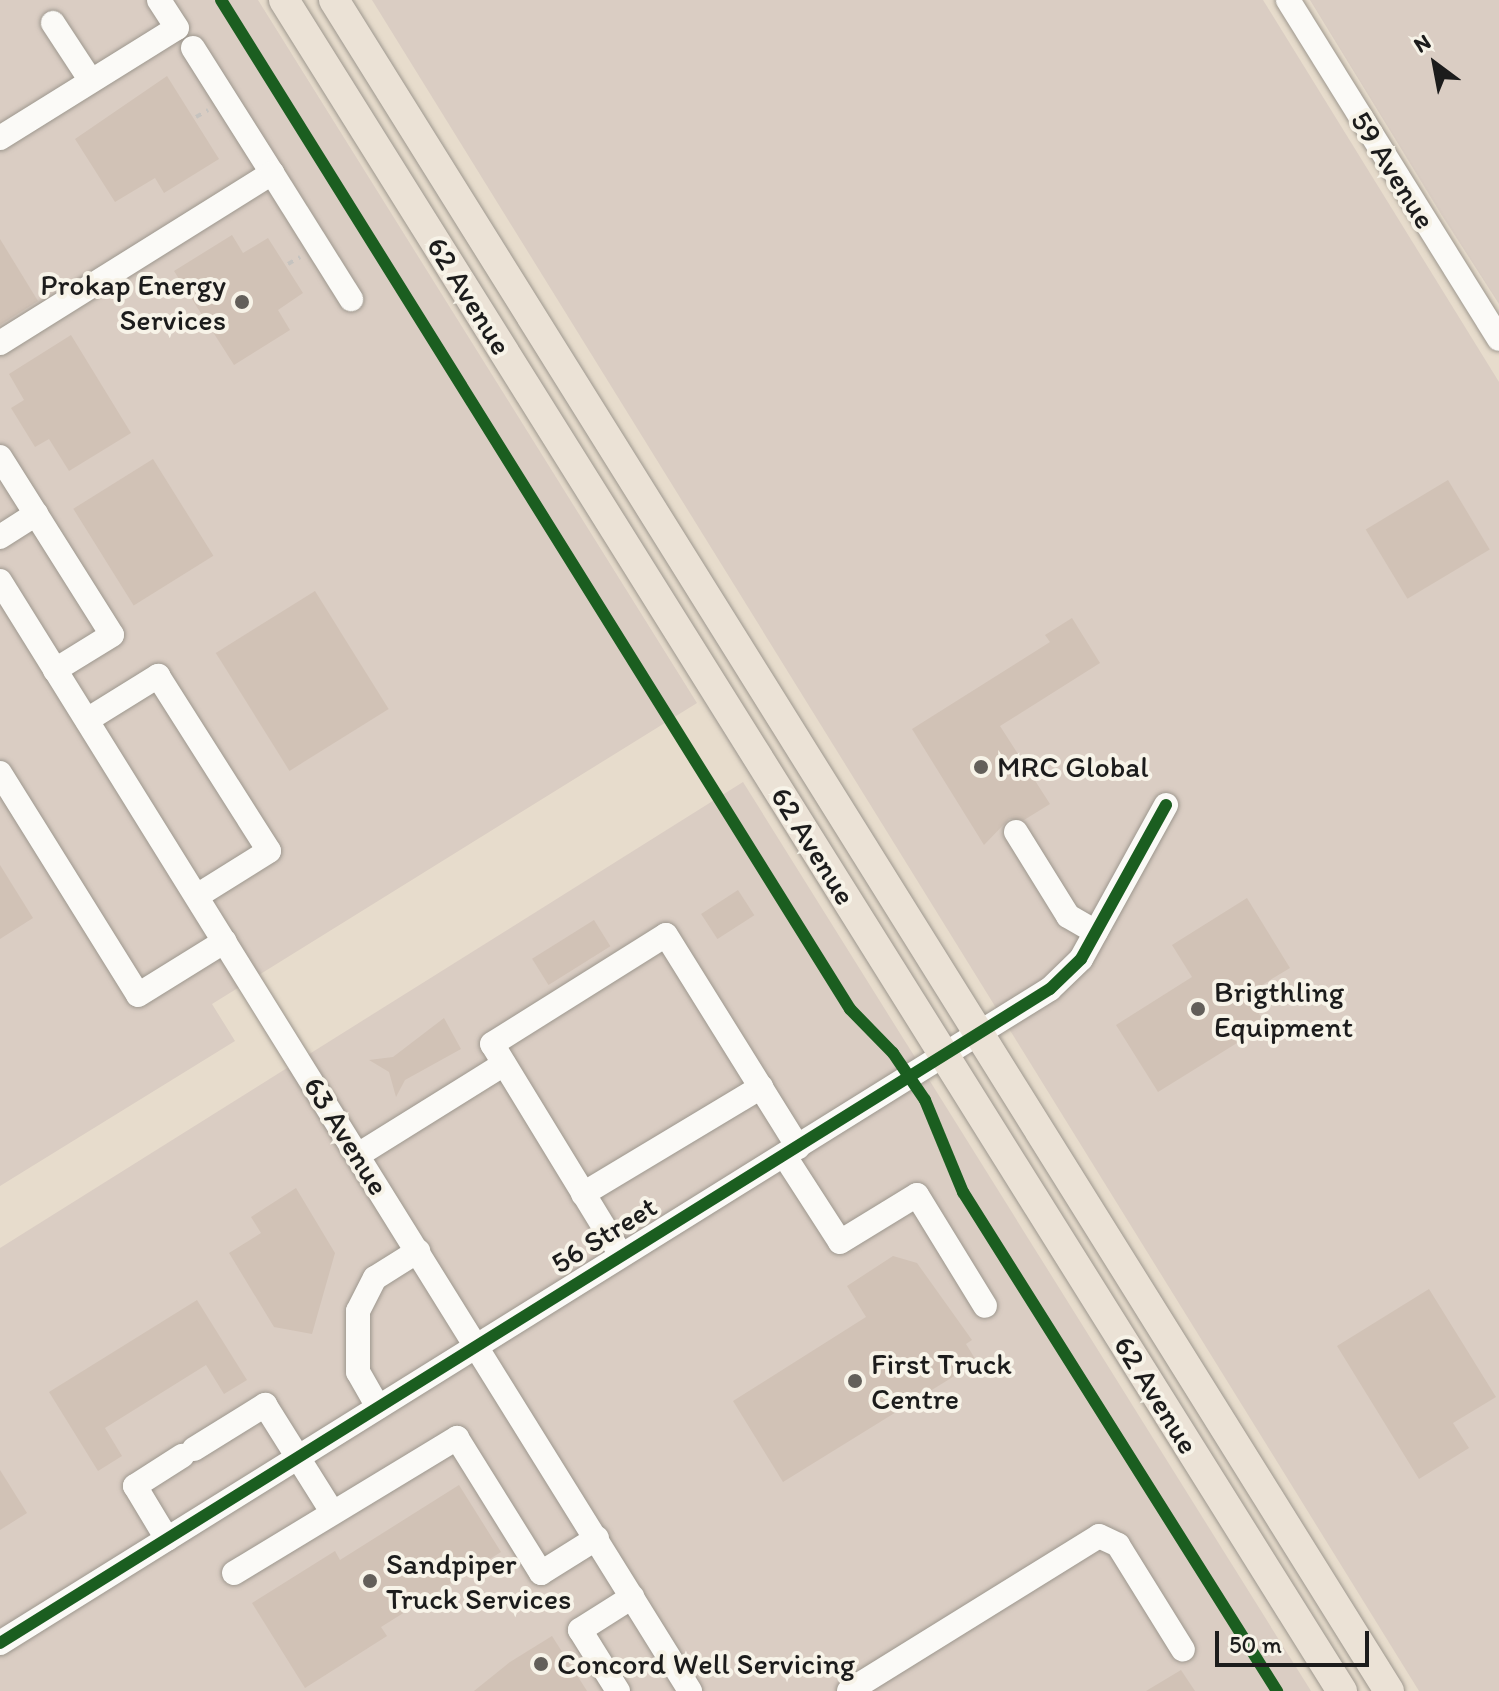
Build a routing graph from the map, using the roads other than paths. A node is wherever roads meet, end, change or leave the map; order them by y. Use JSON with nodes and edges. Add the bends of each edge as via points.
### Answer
{"nodes":[{"id":1,"x":159,"y":0,"type":"edge"},
{"id":2,"x":284,"y":0,"type":"edge"},
{"id":3,"x":334,"y":0,"type":"edge"},
{"id":4,"x":1288,"y":0,"type":"edge"},
{"id":5,"x":53,"y":23,"type":"dead end"},
{"id":6,"x":193,"y":48,"type":"dead end"},
{"id":7,"x":91,"y":81,"type":"junction"},
{"id":8,"x":0,"y":138,"type":"edge"},
{"id":9,"x":272,"y":173,"type":"junction"},
{"id":10,"x":351,"y":299,"type":"dead end"},
{"id":11,"x":1499,"y":339,"type":"edge"},
{"id":12,"x":0,"y":343,"type":"edge"},
{"id":13,"x":0,"y":457,"type":"edge"},
{"id":14,"x":36,"y":514,"type":"junction"},
{"id":15,"x":0,"y":537,"type":"edge"},
{"id":16,"x":0,"y":581,"type":"edge"},
{"id":17,"x":55,"y":670,"type":"junction"},
{"id":18,"x":87,"y":720,"type":"junction"},
{"id":19,"x":0,"y":773,"type":"edge"},
{"id":20,"x":1166,"y":805,"type":"dead end"},
{"id":21,"x":1016,"y":832,"type":"dead end"},
{"id":22,"x":197,"y":896,"type":"junction"},
{"id":23,"x":1096,"y":932,"type":"junction"},
{"id":24,"x":225,"y":941,"type":"junction"},
{"id":25,"x":979,"y":1035,"type":"junction"},
{"id":26,"x":945,"y":1056,"type":"junction"},
{"id":27,"x":504,"y":1064,"type":"junction"},
{"id":28,"x":761,"y":1087,"type":"junction"},
{"id":29,"x":791,"y":1151,"type":"junction"},
{"id":30,"x":358,"y":1155,"type":"junction"},
{"id":31,"x":583,"y":1194,"type":"junction"},
{"id":32,"x":418,"y":1251,"type":"junction"},
{"id":33,"x":621,"y":1255,"type":"junction"},
{"id":34,"x":985,"y":1306,"type":"dead end"},
{"id":35,"x":477,"y":1344,"type":"junction"},
{"id":36,"x":378,"y":1407,"type":"junction"},
{"id":37,"x":298,"y":1457,"type":"junction"},
{"id":38,"x":332,"y":1512,"type":"junction"},
{"id":39,"x":597,"y":1538,"type":"junction"},
{"id":40,"x":167,"y":1539,"type":"junction"},
{"id":41,"x":234,"y":1573,"type":"dead end"},
{"id":42,"x":632,"y":1597,"type":"junction"},
{"id":43,"x":0,"y":1643,"type":"edge"},
{"id":44,"x":1183,"y":1650,"type":"dead end"},
{"id":45,"x":618,"y":1691,"type":"edge"},
{"id":46,"x":690,"y":1691,"type":"edge"},
{"id":47,"x":849,"y":1691,"type":"edge"},
{"id":48,"x":1342,"y":1691,"type":"edge"},
{"id":49,"x":1389,"y":1691,"type":"edge"}],
"edges":[{"from":1,"to":7,"type":"street","via":[[177,28]]},
{"from":2,"to":26,"type":"main road","name":"62 Avenue"},
{"from":3,"to":25,"type":"main road","name":"62 Avenue"},
{"from":4,"to":11,"type":"street","name":"59 Avenue"},
{"from":5,"to":7,"type":"street"},
{"from":6,"to":9,"type":"street"},
{"from":7,"to":8,"type":"street"},
{"from":9,"to":10,"type":"street"},
{"from":9,"to":12,"type":"street"},
{"from":13,"to":14,"type":"street"},
{"from":14,"to":15,"type":"street"},
{"from":14,"to":17,"type":"street","via":[[112,635]]},
{"from":16,"to":17,"type":"street","name":"63 Avenue"},
{"from":17,"to":18,"type":"street","name":"63 Avenue"},
{"from":18,"to":22,"type":"street","name":"63 Avenue"},
{"from":18,"to":22,"type":"street","via":[[158,676],[269,851]]},
{"from":19,"to":24,"type":"street","via":[[138,995]]},
{"from":20,"to":23,"type":"street","name":"56 Street"},
{"from":21,"to":23,"type":"street","via":[[1068,916]]},
{"from":22,"to":24,"type":"street","name":"63 Avenue"},
{"from":23,"to":25,"type":"street","name":"56 Street","via":[[1081,959],[1050,989]]},
{"from":24,"to":30,"type":"street","name":"63 Avenue"},
{"from":25,"to":26,"type":"street","name":"56 Street"},
{"from":25,"to":49,"type":"main road","name":"62 Avenue"},
{"from":26,"to":29,"type":"street","name":"56 Street"},
{"from":26,"to":48,"type":"main road","name":"62 Avenue"},
{"from":27,"to":28,"type":"street","via":[[492,1044],[666,935]]},
{"from":27,"to":30,"type":"street"},
{"from":27,"to":31,"type":"street"},
{"from":28,"to":29,"type":"street"},
{"from":28,"to":31,"type":"street"},
{"from":29,"to":33,"type":"street","name":"56 Street"},
{"from":29,"to":34,"type":"street","via":[[840,1242],[917,1195]]},
{"from":30,"to":32,"type":"street","name":"63 Avenue"},
{"from":31,"to":33,"type":"street"},
{"from":32,"to":35,"type":"street","name":"63 Avenue"},
{"from":32,"to":36,"type":"street","via":[[375,1278],[358,1311],[358,1372]]},
{"from":33,"to":35,"type":"street","name":"56 Street"},
{"from":35,"to":36,"type":"street","name":"56 Street"},
{"from":35,"to":39,"type":"street","name":"63 Avenue"},
{"from":36,"to":37,"type":"street","name":"56 Street"},
{"from":37,"to":38,"type":"street"},
{"from":37,"to":40,"type":"street","name":"56 Street"},
{"from":37,"to":40,"type":"street","via":[[265,1405],[135,1486]]},
{"from":38,"to":39,"type":"street","via":[[457,1438],[541,1573]]},
{"from":38,"to":41,"type":"street"},
{"from":39,"to":42,"type":"street","name":"63 Avenue"},
{"from":40,"to":43,"type":"street","name":"56 Street"},
{"from":42,"to":45,"type":"street","via":[[580,1630]]},
{"from":42,"to":46,"type":"street","name":"63 Avenue"},
{"from":44,"to":47,"type":"street","via":[[1118,1545],[1099,1536]]}]}
